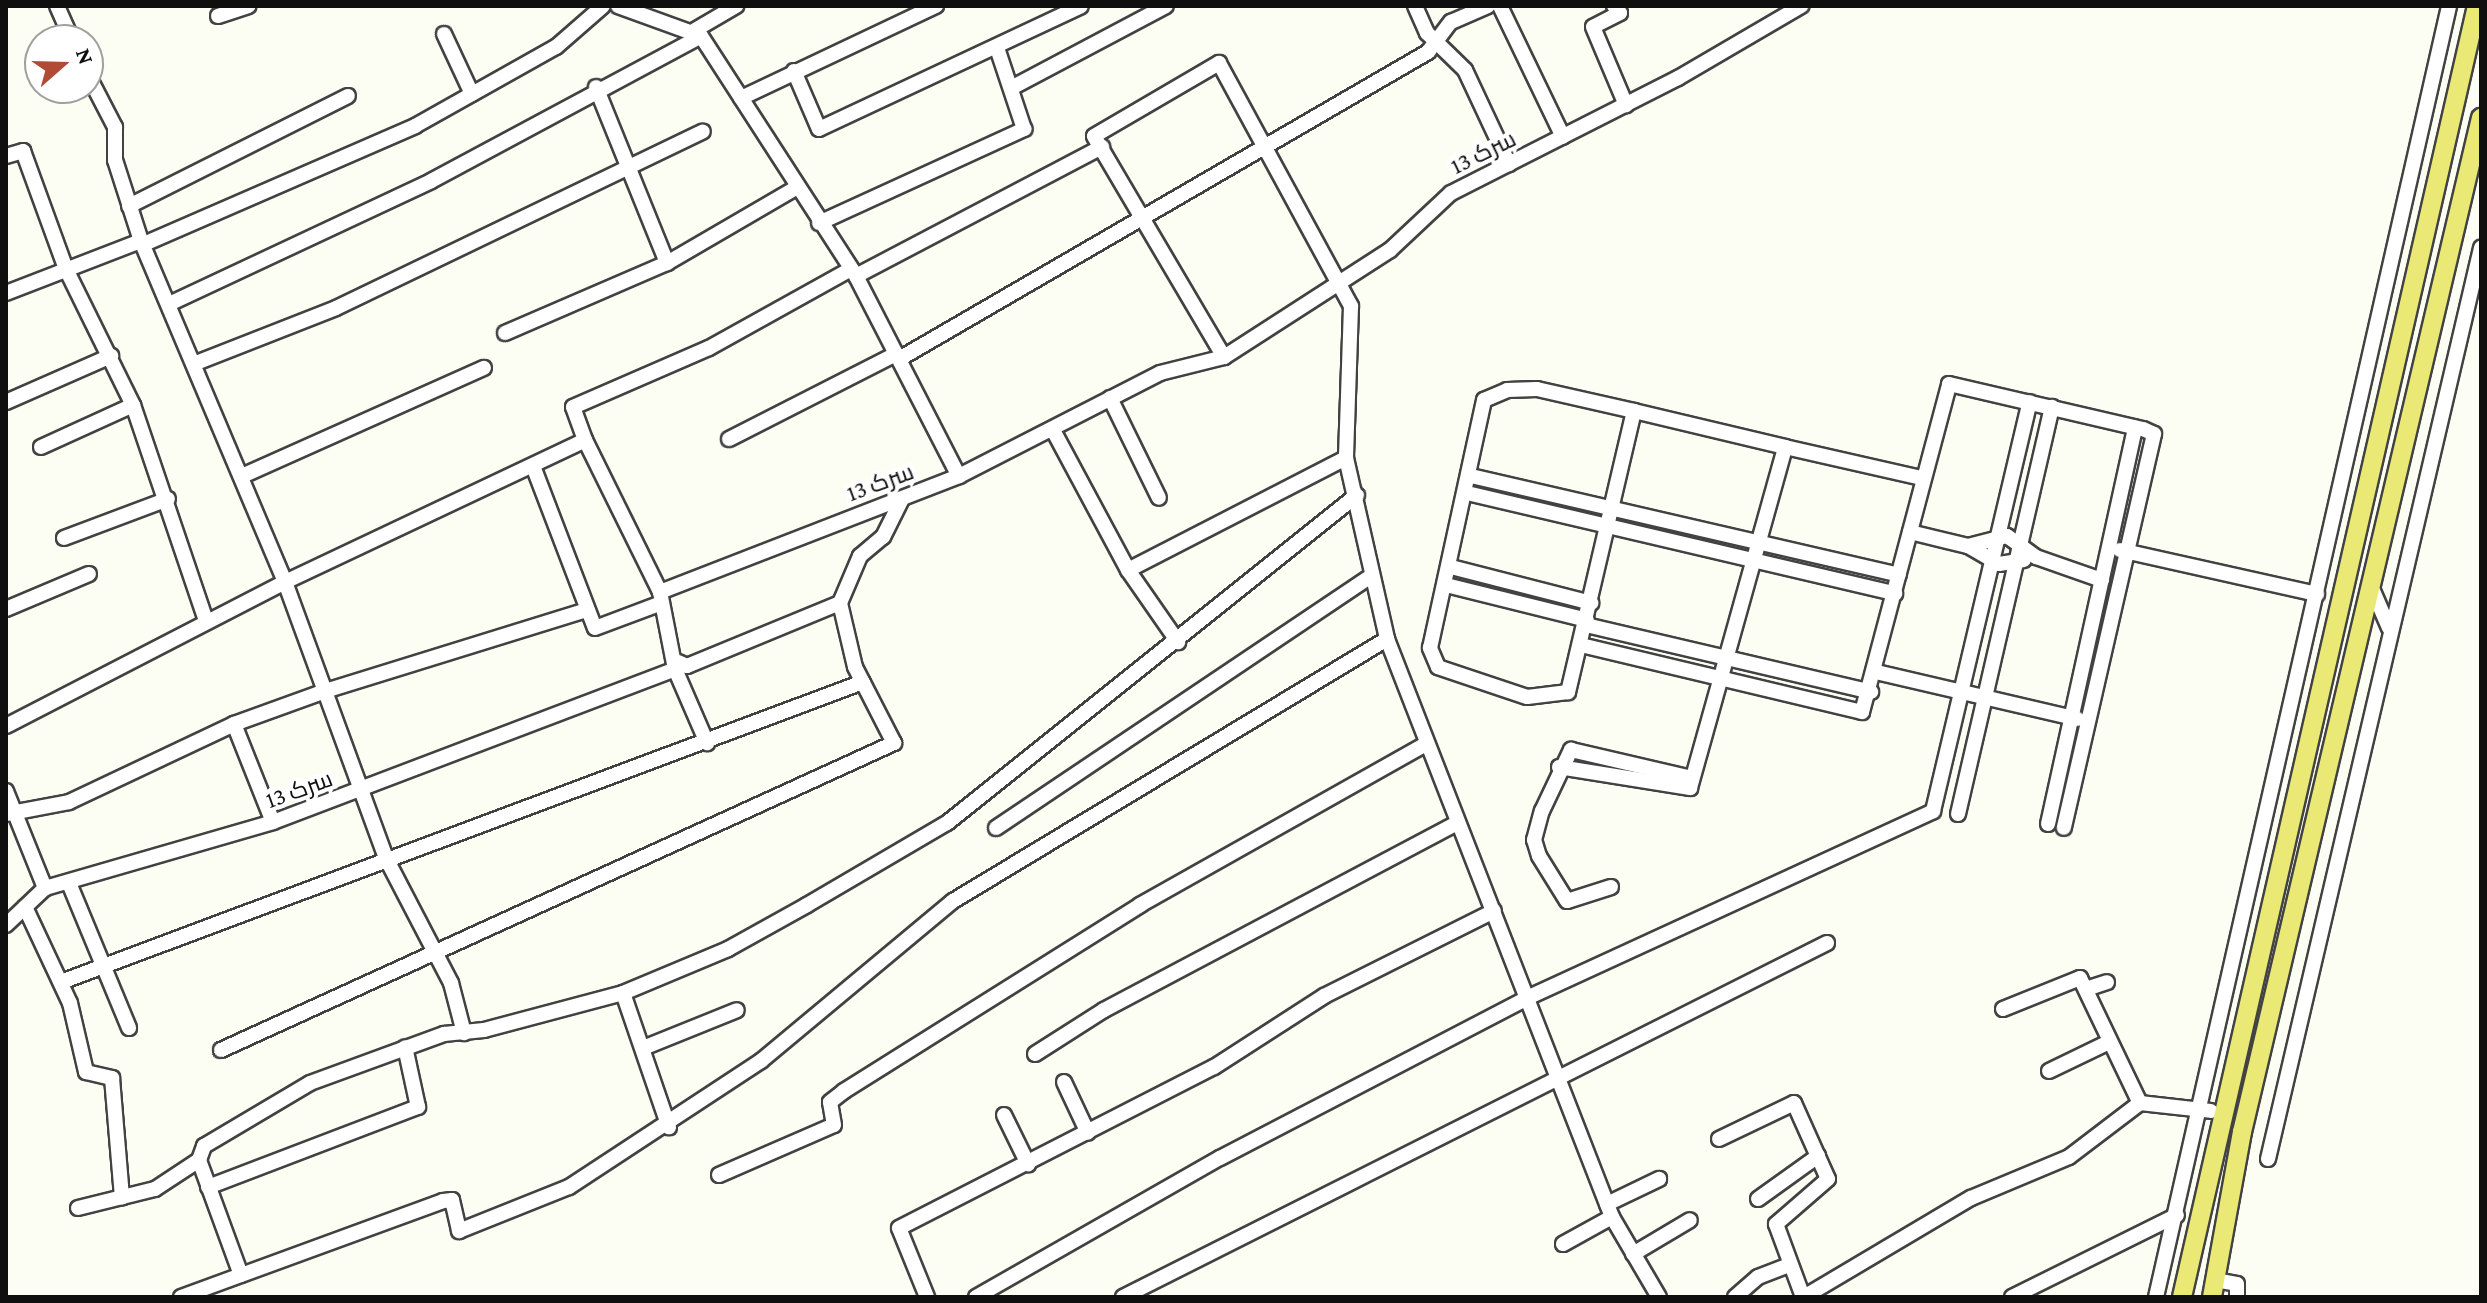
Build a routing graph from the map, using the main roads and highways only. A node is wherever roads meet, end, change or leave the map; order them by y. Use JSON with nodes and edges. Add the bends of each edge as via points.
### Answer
{"nodes":[{"id":1,"x":2477,"y":6,"type":"edge"},
{"id":2,"x":2481,"y":118,"type":"edge"},
{"id":3,"x":2399,"y":350,"type":"junction"},
{"id":4,"x":2424,"y":357,"type":"junction"},
{"id":5,"x":2213,"y":1289,"type":"edge"},
{"id":6,"x":2182,"y":1297,"type":"edge"}],
"edges":[{"from":1,"to":3,"type":"main road"},
{"from":2,"to":4,"type":"main road"},
{"from":3,"to":4,"type":"main road"},
{"from":3,"to":6,"type":"main road"},
{"from":4,"to":5,"type":"main road"}]}
